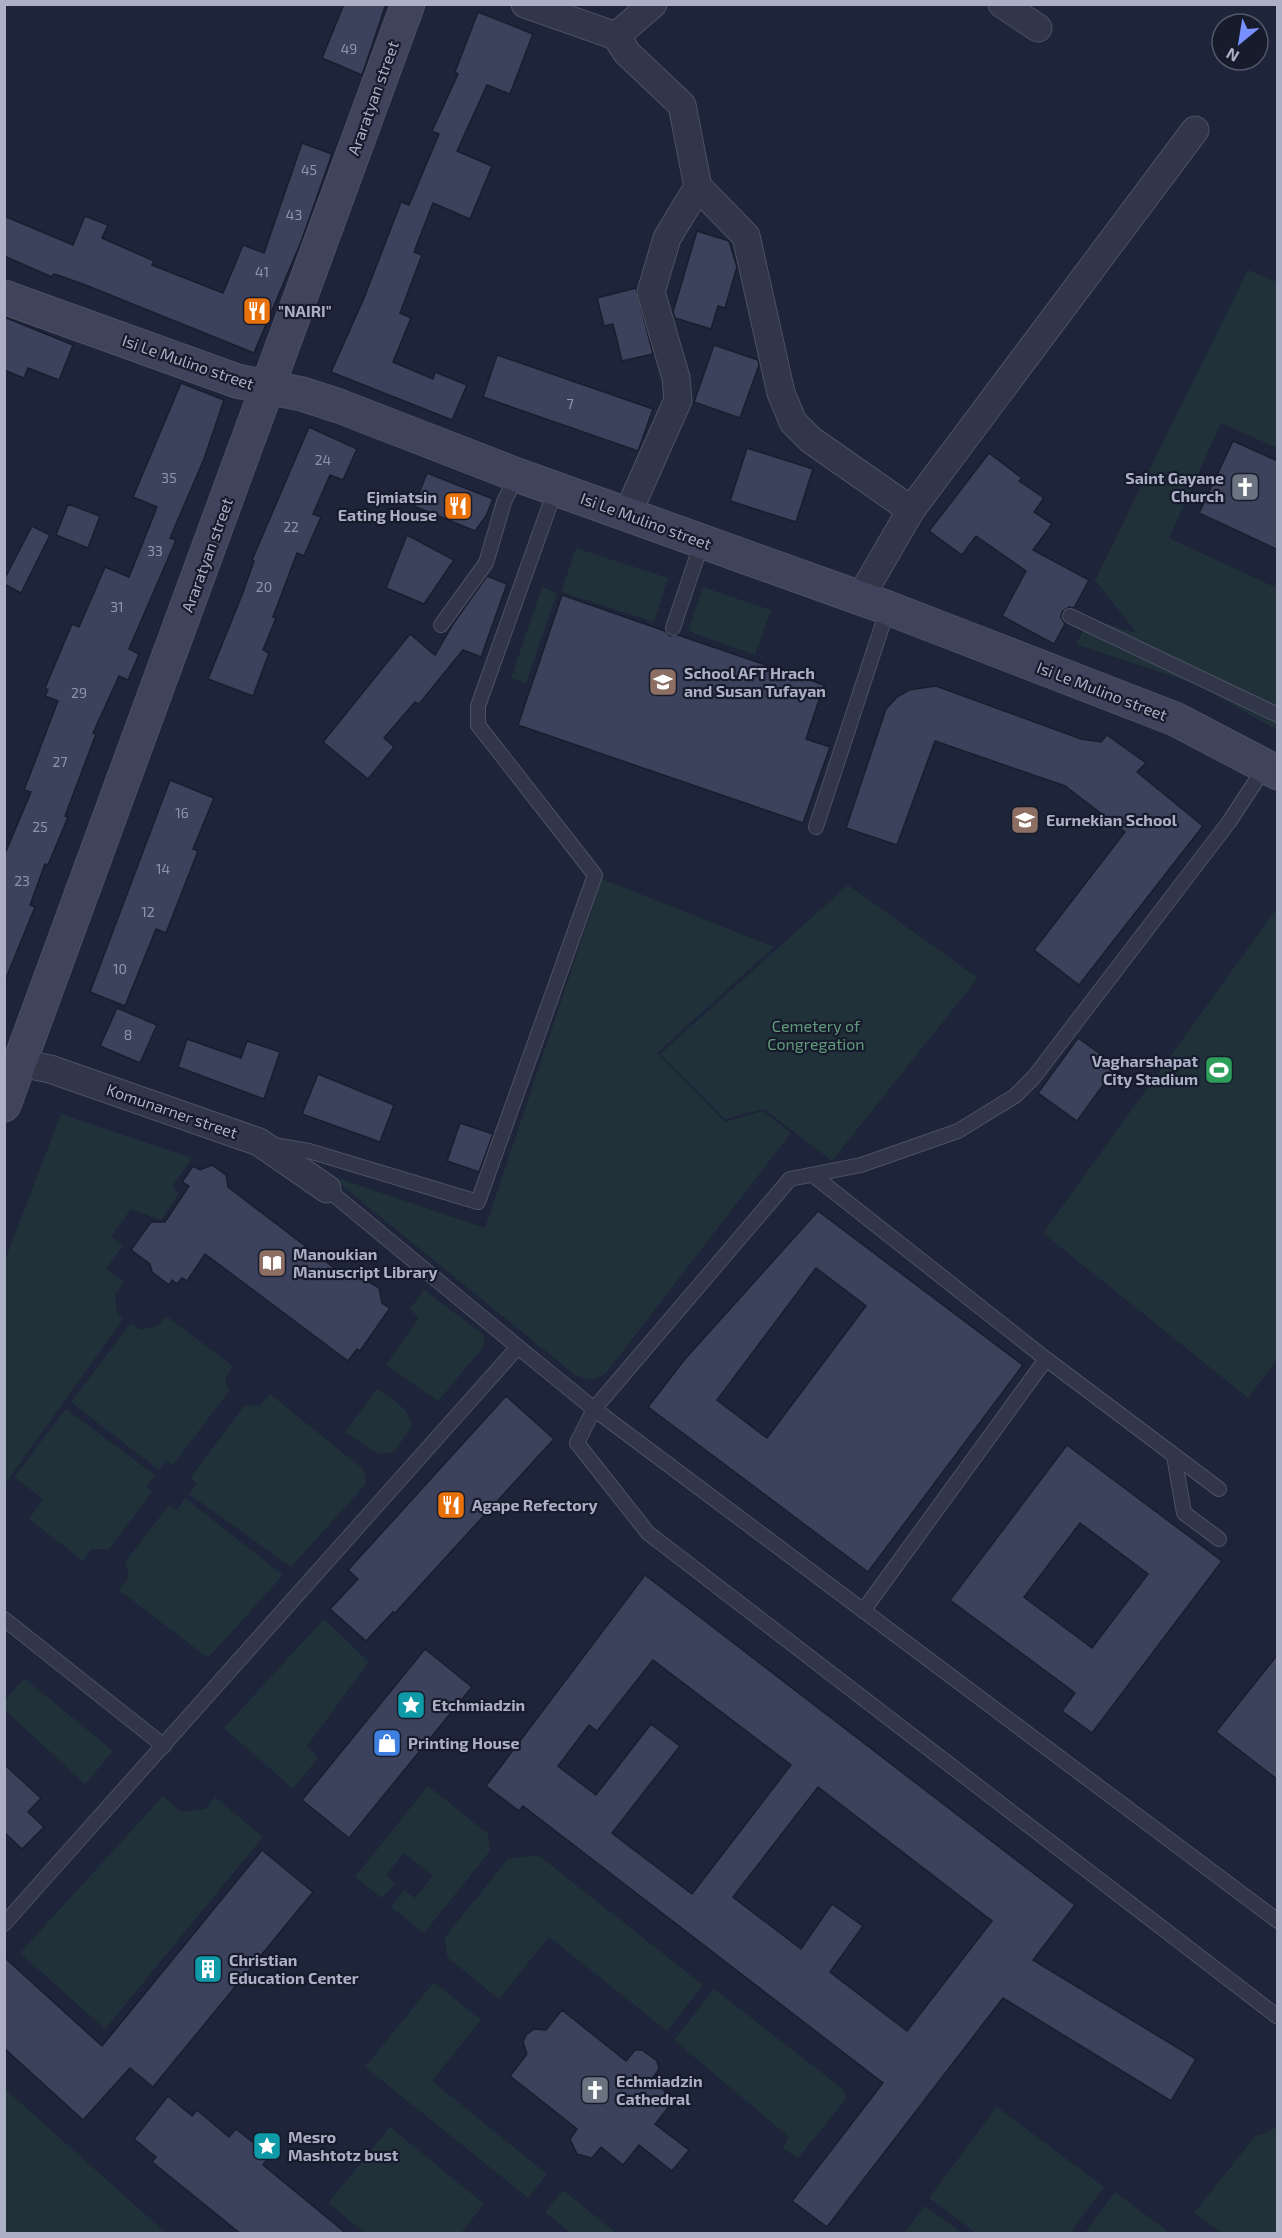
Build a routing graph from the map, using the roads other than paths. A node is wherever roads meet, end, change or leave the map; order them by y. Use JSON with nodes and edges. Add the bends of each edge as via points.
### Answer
{"nodes":[{"id":1,"x":408,"y":4,"type":"edge"},
{"id":2,"x":525,"y":4,"type":"edge"},
{"id":3,"x":653,"y":4,"type":"edge"},
{"id":4,"x":1002,"y":4,"type":"edge"},
{"id":5,"x":1038,"y":28,"type":"dead end"},
{"id":6,"x":616,"y":36,"type":"junction"},
{"id":7,"x":1195,"y":130,"type":"dead end"},
{"id":8,"x":698,"y":187,"type":"junction"},
{"id":9,"x":4,"y":297,"type":"edge"},
{"id":10,"x":267,"y":387,"type":"junction"},
{"id":11,"x":517,"y":475,"type":"junction"},
{"id":12,"x":556,"y":488,"type":"junction"},
{"id":13,"x":911,"y":510,"type":"junction"},
{"id":14,"x":627,"y":515,"type":"junction"},
{"id":15,"x":702,"y":542,"type":"junction"},
{"id":16,"x":874,"y":603,"type":"junction"},
{"id":17,"x":1070,"y":616,"type":"dead end"},
{"id":18,"x":441,"y":625,"type":"dead end"},
{"id":19,"x":673,"y":628,"type":"dead end"},
{"id":20,"x":1278,"y":715,"type":"edge"},
{"id":21,"x":1272,"y":769,"type":"edge"},
{"id":22,"x":816,"y":826,"type":"dead end"},
{"id":23,"x":12,"y":1062,"type":"edge"},
{"id":24,"x":4,"y":1105,"type":"edge"},
{"id":25,"x":259,"y":1142,"type":"junction"},
{"id":26,"x":814,"y":1176,"type":"junction"},
{"id":27,"x":327,"y":1189,"type":"joint"},
{"id":28,"x":518,"y":1347,"type":"junction"},
{"id":29,"x":1046,"y":1359,"type":"junction"},
{"id":30,"x":594,"y":1409,"type":"junction"},
{"id":31,"x":1174,"y":1456,"type":"junction"},
{"id":32,"x":1219,"y":1489,"type":"dead end"},
{"id":33,"x":1219,"y":1539,"type":"dead end"},
{"id":34,"x":863,"y":1611,"type":"junction"},
{"id":35,"x":4,"y":1619,"type":"edge"},
{"id":36,"x":164,"y":1746,"type":"junction"},
{"id":37,"x":1278,"y":1921,"type":"edge"},
{"id":38,"x":4,"y":1924,"type":"edge"},
{"id":39,"x":1278,"y":2016,"type":"edge"}],
"edges":[{"from":1,"to":10,"type":"street","name":"Araratyan street"},
{"from":2,"to":6,"type":"street"},
{"from":3,"to":6,"type":"street"},
{"from":4,"to":5,"type":"street"},
{"from":6,"to":8,"type":"street","via":[[627,53],[682,105]]},
{"from":7,"to":13,"type":"street"},
{"from":8,"to":13,"type":"street","via":[[746,236],[781,393],[793,422],[810,440]]},
{"from":8,"to":14,"type":"street","via":[[668,238],[651,292],[676,378],[678,400]]},
{"from":9,"to":10,"type":"street","name":"Isi Le Mulino street","via":[[237,381]]},
{"from":10,"to":11,"type":"street","name":"Isi Le Mulino street","via":[[339,406]]},
{"from":10,"to":23,"type":"street","name":"Araratyan street"},
{"from":11,"to":12,"type":"street","name":"Isi Le Mulino street"},
{"from":11,"to":18,"type":"lane","via":[[504,502],[486,563]]},
{"from":12,"to":14,"type":"street","name":"Isi Le Mulino street"},
{"from":12,"to":25,"type":"lane","via":[[478,706],[478,724],[595,875],[478,1202],[309,1151]]},
{"from":13,"to":16,"type":"street"},
{"from":14,"to":15,"type":"street","name":"Isi Le Mulino street"},
{"from":15,"to":16,"type":"street","name":"Isi Le Mulino street"},
{"from":15,"to":19,"type":"lane"},
{"from":16,"to":21,"type":"street","name":"Isi Le Mulino street","via":[[1175,719]]},
{"from":16,"to":22,"type":"lane"},
{"from":17,"to":20,"type":"lane"},
{"from":21,"to":26,"type":"lane","via":[[1034,1077],[1015,1096],[958,1131],[861,1165]]},
{"from":23,"to":24,"type":"street","name":"Araratyan street"},
{"from":23,"to":25,"type":"street","name":"Komunarner street","via":[[50,1069]]},
{"from":25,"to":27,"type":"street","name":"Komunarner street"},
{"from":26,"to":29,"type":"lane"},
{"from":26,"to":30,"type":"lane","via":[[790,1179]]},
{"from":27,"to":28,"type":"lane"},
{"from":28,"to":30,"type":"lane"},
{"from":28,"to":36,"type":"lane"},
{"from":29,"to":31,"type":"lane"},
{"from":29,"to":34,"type":"lane"},
{"from":30,"to":34,"type":"lane"},
{"from":30,"to":39,"type":"lane","via":[[577,1443],[648,1533]]},
{"from":31,"to":32,"type":"lane"},
{"from":31,"to":33,"type":"lane","via":[[1184,1513]]},
{"from":34,"to":37,"type":"lane"},
{"from":35,"to":36,"type":"lane"},
{"from":36,"to":38,"type":"lane"}]}
